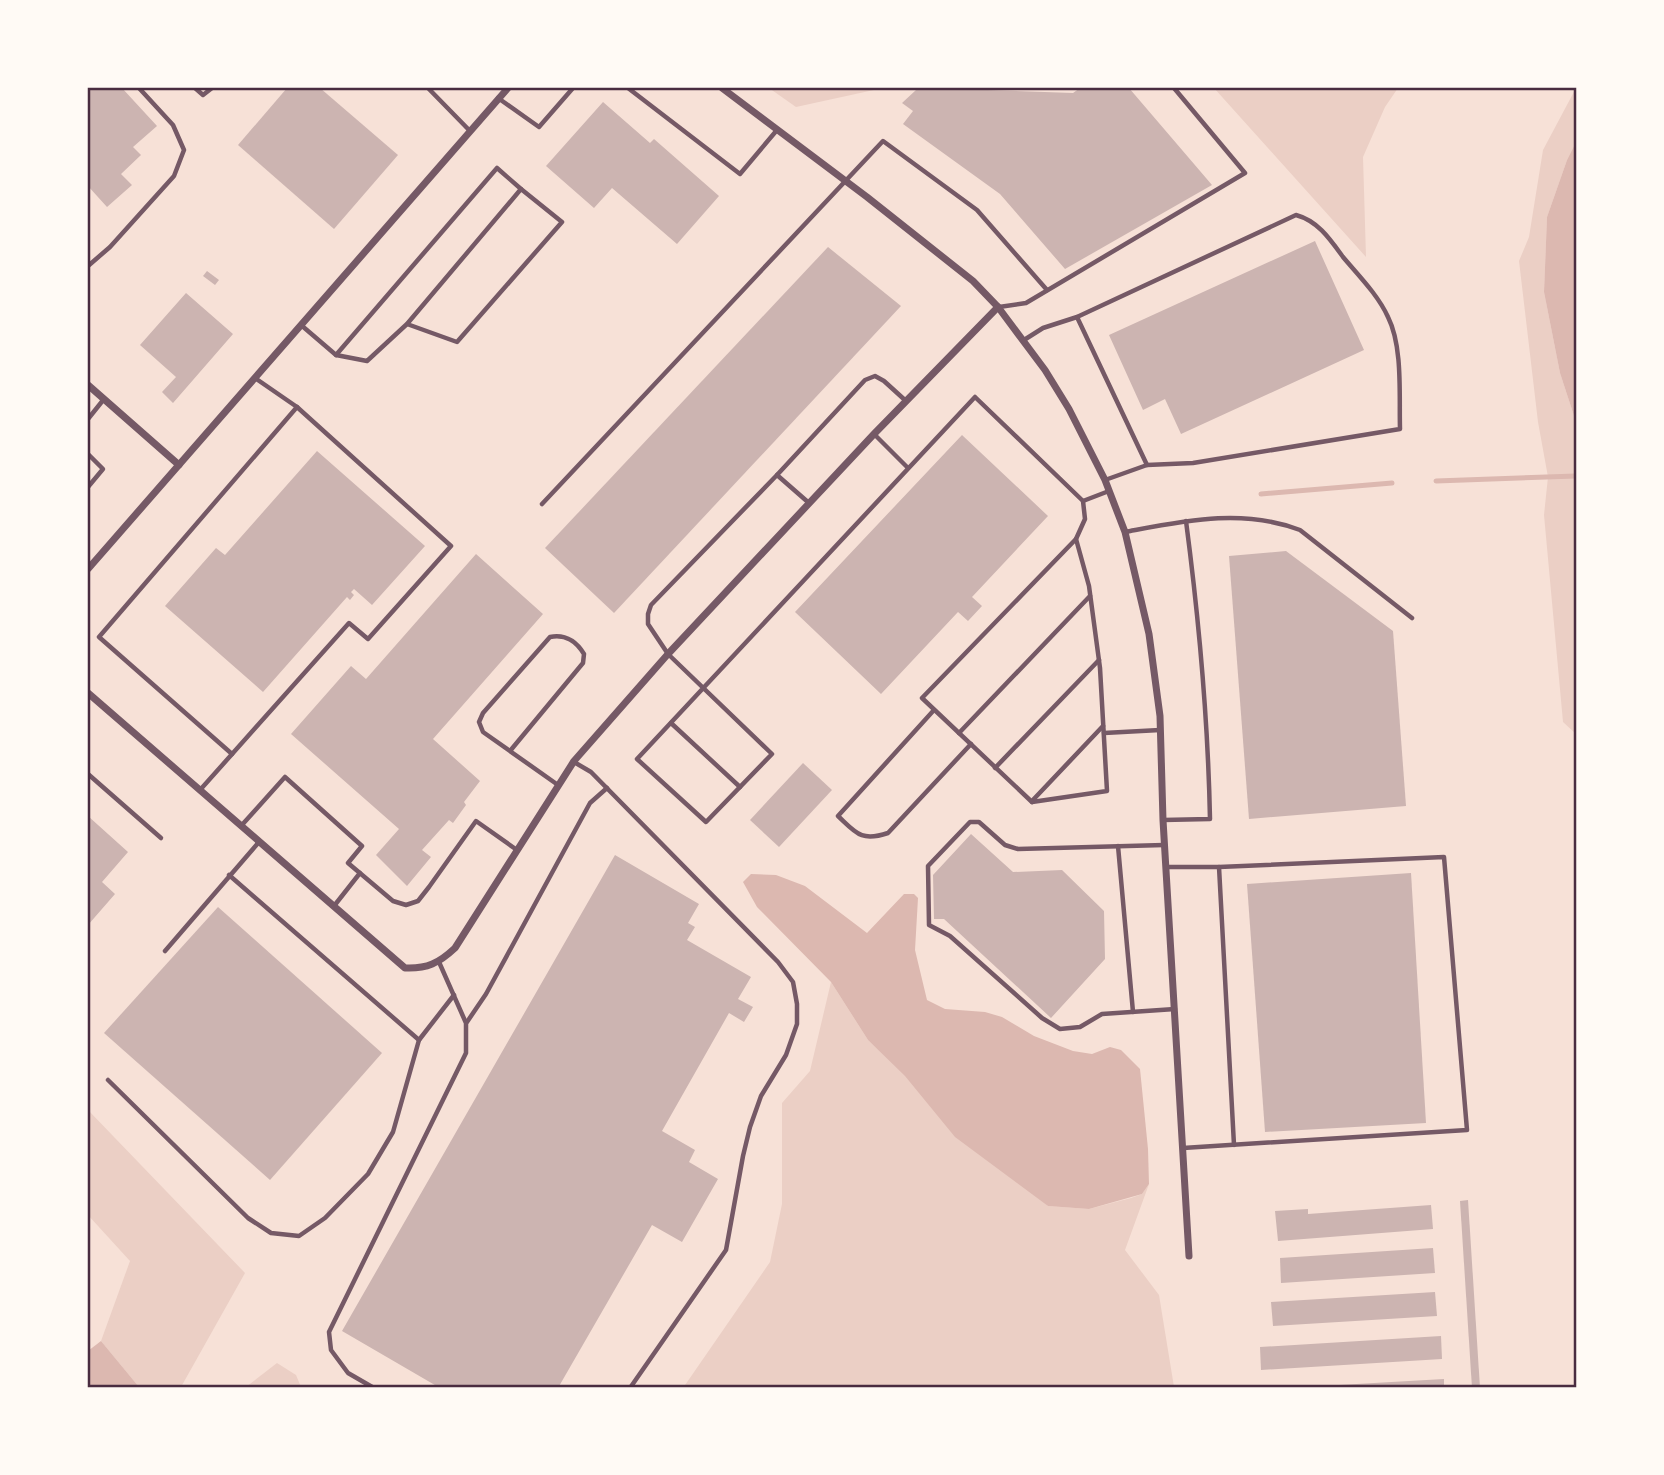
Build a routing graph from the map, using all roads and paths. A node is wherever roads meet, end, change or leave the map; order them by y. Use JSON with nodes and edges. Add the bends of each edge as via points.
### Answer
{"nodes":[{"id":1,"x":139,"y":88,"type":"edge"},
{"id":2,"x":195,"y":88,"type":"edge"},
{"id":3,"x":212,"y":88,"type":"edge"},
{"id":4,"x":428,"y":88,"type":"edge"},
{"id":5,"x":508,"y":88,"type":"edge"},
{"id":6,"x":573,"y":88,"type":"edge"},
{"id":7,"x":628,"y":88,"type":"edge"},
{"id":8,"x":722,"y":88,"type":"edge"},
{"id":9,"x":1174,"y":88,"type":"edge"},
{"id":10,"x":498,"y":98,"type":"junction"},
{"id":11,"x":778,"y":130,"type":"junction"},
{"id":12,"x":470,"y":131,"type":"junction"},
{"id":13,"x":845,"y":180,"type":"junction"},
{"id":14,"x":521,"y":189,"type":"junction"},
{"id":15,"x":88,"y":266,"type":"edge"},
{"id":16,"x":1047,"y":290,"type":"junction"},
{"id":17,"x":998,"y":307,"type":"junction"},
{"id":18,"x":1077,"y":317,"type":"junction"},
{"id":19,"x":407,"y":324,"type":"junction"},
{"id":20,"x":301,"y":325,"type":"junction"},
{"id":21,"x":1023,"y":341,"type":"junction"},
{"id":22,"x":336,"y":355,"type":"junction"},
{"id":23,"x":255,"y":378,"type":"junction"},
{"id":24,"x":88,"y":385,"type":"edge"},
{"id":25,"x":104,"y":399,"type":"junction"},
{"id":26,"x":906,"y":402,"type":"junction"},
{"id":27,"x":297,"y":407,"type":"junction"},
{"id":28,"x":88,"y":419,"type":"edge"},
{"id":29,"x":874,"y":434,"type":"junction"},
{"id":30,"x":88,"y":454,"type":"edge"},
{"id":31,"x":178,"y":465,"type":"junction"},
{"id":32,"x":1147,"y":465,"type":"junction"},
{"id":33,"x":908,"y":468,"type":"junction"},
{"id":34,"x":777,"y":475,"type":"junction"},
{"id":35,"x":1105,"y":480,"type":"junction"},
{"id":36,"x":88,"y":487,"type":"edge"},
{"id":37,"x":1109,"y":491,"type":"junction"},
{"id":38,"x":1083,"y":501,"type":"junction"},
{"id":39,"x":809,"y":504,"type":"junction"},
{"id":40,"x":542,"y":505,"type":"dead end"},
{"id":41,"x":1186,"y":521,"type":"junction"},
{"id":42,"x":1125,"y":532,"type":"junction"},
{"id":43,"x":1076,"y":539,"type":"junction"},
{"id":44,"x":88,"y":569,"type":"edge"},
{"id":45,"x":1090,"y":596,"type":"junction"},
{"id":46,"x":1412,"y":618,"type":"dead end"},
{"id":47,"x":668,"y":654,"type":"junction"},
{"id":48,"x":1099,"y":659,"type":"junction"},
{"id":49,"x":703,"y":689,"type":"junction"},
{"id":50,"x":88,"y":694,"type":"edge"},
{"id":51,"x":934,"y":710,"type":"junction"},
{"id":52,"x":671,"y":723,"type":"junction"},
{"id":53,"x":1104,"y":726,"type":"junction"},
{"id":54,"x":1160,"y":730,"type":"junction"},
{"id":55,"x":959,"y":733,"type":"junction"},
{"id":56,"x":1104,"y":733,"type":"junction"},
{"id":57,"x":971,"y":744,"type":"junction"},
{"id":58,"x":510,"y":751,"type":"junction"},
{"id":59,"x":232,"y":754,"type":"junction"},
{"id":60,"x":574,"y":761,"type":"junction"},
{"id":61,"x":995,"y":768,"type":"junction"},
{"id":62,"x":88,"y":774,"type":"edge"},
{"id":63,"x":559,"y":785,"type":"junction"},
{"id":64,"x":740,"y":787,"type":"junction"},
{"id":65,"x":607,"y":788,"type":"junction"},
{"id":66,"x":200,"y":790,"type":"junction"},
{"id":67,"x":1032,"y":802,"type":"junction"},
{"id":68,"x":1163,"y":820,"type":"junction"},
{"id":69,"x":241,"y":826,"type":"junction"},
{"id":70,"x":161,"y":838,"type":"dead end"},
{"id":71,"x":259,"y":841,"type":"junction"},
{"id":72,"x":1165,"y":845,"type":"junction"},
{"id":73,"x":1118,"y":846,"type":"junction"},
{"id":74,"x":517,"y":850,"type":"junction"},
{"id":75,"x":1167,"y":867,"type":"junction"},
{"id":76,"x":1219,"y":867,"type":"junction"},
{"id":77,"x":360,"y":873,"type":"junction"},
{"id":78,"x":229,"y":875,"type":"junction"},
{"id":79,"x":334,"y":906,"type":"junction"},
{"id":80,"x":165,"y":951,"type":"dead end"},
{"id":81,"x":439,"y":962,"type":"junction"},
{"id":82,"x":454,"y":995,"type":"junction"},
{"id":83,"x":1175,"y":1009,"type":"junction"},
{"id":84,"x":1133,"y":1012,"type":"junction"},
{"id":85,"x":466,"y":1023,"type":"junction"},
{"id":86,"x":419,"y":1040,"type":"junction"},
{"id":87,"x":108,"y":1080,"type":"dead end"},
{"id":88,"x":1234,"y":1145,"type":"junction"},
{"id":89,"x":1183,"y":1148,"type":"junction"},
{"id":90,"x":1189,"y":1256,"type":"dead end"},
{"id":91,"x":374,"y":1388,"type":"edge"},
{"id":92,"x":630,"y":1388,"type":"edge"}],
"edges":[{"from":1,"to":15,"type":"lane","via":[[173,125],[184,150],[174,176]]},
{"from":2,"to":3,"type":"lane","via":[[203,95]]},
{"from":4,"to":12,"type":"lane"},
{"from":5,"to":10,"type":"street"},
{"from":6,"to":10,"type":"lane","via":[[539,127]]},
{"from":7,"to":11,"type":"lane","via":[[740,174]]},
{"from":8,"to":11,"type":"street"},
{"from":9,"to":16,"type":"lane","via":[[1245,173]]},
{"from":10,"to":12,"type":"street"},
{"from":11,"to":13,"type":"street"},
{"from":12,"to":20,"type":"street"},
{"from":13,"to":16,"type":"lane","via":[[883,141],[978,210]]},
{"from":13,"to":17,"type":"street","via":[[973,281]]},
{"from":13,"to":40,"type":"lane"},
{"from":14,"to":19,"type":"lane"},
{"from":14,"to":19,"type":"lane","via":[[562,222],[457,342]]},
{"from":14,"to":22,"type":"lane","via":[[497,169]]},
{"from":16,"to":17,"type":"lane","via":[[1026,303]]},
{"from":17,"to":21,"type":"street"},
{"from":17,"to":26,"type":"street"},
{"from":18,"to":21,"type":"lane","via":[[1043,328]]},
{"from":18,"to":32,"type":"lane"},
{"from":18,"to":32,"type":"lane","via":[[1297,215],[1322,230],[1390,320],[1396,343],[1400,429],[1193,463]]},
{"from":19,"to":22,"type":"lane","via":[[367,361]]},
{"from":20,"to":22,"type":"lane"},
{"from":20,"to":23,"type":"street"},
{"from":21,"to":35,"type":"street","via":[[1069,409]]},
{"from":23,"to":27,"type":"lane"},
{"from":23,"to":31,"type":"street"},
{"from":24,"to":25,"type":"street"},
{"from":25,"to":28,"type":"lane"},
{"from":25,"to":31,"type":"street"},
{"from":26,"to":29,"type":"street"},
{"from":26,"to":34,"type":"lane","via":[[875,376],[865,380]]},
{"from":27,"to":59,"type":"lane","via":[[99,637]]},
{"from":27,"to":59,"type":"lane","via":[[451,546],[368,639],[349,623]]},
{"from":29,"to":33,"type":"lane"},
{"from":29,"to":39,"type":"street"},
{"from":30,"to":36,"type":"lane","via":[[103,468]]},
{"from":31,"to":44,"type":"street"},
{"from":32,"to":35,"type":"lane"},
{"from":33,"to":38,"type":"lane","via":[[975,397]]},
{"from":33,"to":49,"type":"lane"},
{"from":34,"to":39,"type":"lane"},
{"from":34,"to":47,"type":"lane","via":[[651,605],[648,624]]},
{"from":35,"to":37,"type":"street"},
{"from":37,"to":38,"type":"lane"},
{"from":37,"to":42,"type":"street"},
{"from":38,"to":43,"type":"lane","via":[[1085,519]]},
{"from":39,"to":47,"type":"street"},
{"from":41,"to":42,"type":"lane"},
{"from":41,"to":46,"type":"lane","via":[[1239,517],[1300,530]]},
{"from":41,"to":68,"type":"lane","via":[[1197,604],[1210,819]]},
{"from":42,"to":54,"type":"street","via":[[1149,634]]},
{"from":43,"to":45,"type":"lane"},
{"from":43,"to":51,"type":"lane","via":[[922,698]]},
{"from":45,"to":48,"type":"lane"},
{"from":45,"to":55,"type":"lane"},
{"from":47,"to":49,"type":"lane"},
{"from":47,"to":60,"type":"street"},
{"from":48,"to":53,"type":"lane"},
{"from":48,"to":61,"type":"lane"},
{"from":49,"to":52,"type":"lane"},
{"from":49,"to":64,"type":"lane","via":[[772,754]]},
{"from":50,"to":66,"type":"street"},
{"from":51,"to":55,"type":"lane"},
{"from":51,"to":57,"type":"lane","via":[[838,816],[859,836],[888,833]]},
{"from":52,"to":64,"type":"lane"},
{"from":52,"to":64,"type":"lane","via":[[637,759],[706,822]]},
{"from":53,"to":56,"type":"lane"},
{"from":53,"to":67,"type":"lane"},
{"from":54,"to":56,"type":"lane"},
{"from":54,"to":68,"type":"street"},
{"from":55,"to":57,"type":"lane"},
{"from":56,"to":67,"type":"lane","via":[[1107,791]]},
{"from":57,"to":61,"type":"lane"},
{"from":58,"to":58,"type":"lane","via":[[484,732],[479,722],[483,713],[550,637],[569,638],[584,654],[583,663]]},
{"from":58,"to":63,"type":"lane"},
{"from":59,"to":66,"type":"lane"},
{"from":60,"to":63,"type":"street"},
{"from":60,"to":65,"type":"lane"},
{"from":61,"to":67,"type":"lane"},
{"from":62,"to":70,"type":"lane"},
{"from":63,"to":74,"type":"street"},
{"from":65,"to":85,"type":"lane","via":[[590,803]]},
{"from":65,"to":92,"type":"lane","via":[[778,962],[793,982],[797,1004],[797,1024],[786,1055],[761,1096],[750,1127],[726,1250]]},
{"from":66,"to":69,"type":"street"},
{"from":68,"to":72,"type":"street"},
{"from":69,"to":71,"type":"street"},
{"from":69,"to":77,"type":"lane","via":[[285,777],[362,846],[348,863]]},
{"from":71,"to":78,"type":"lane"},
{"from":71,"to":79,"type":"street"},
{"from":72,"to":73,"type":"lane"},
{"from":72,"to":75,"type":"street"},
{"from":73,"to":84,"type":"lane"},
{"from":73,"to":84,"type":"lane","via":[[1018,849],[1005,845],[979,822],[970,822],[928,866],[929,925],[950,936],[1060,1029],[1080,1027],[1102,1014]]},
{"from":74,"to":77,"type":"lane","via":[[476,821],[418,901],[406,905],[393,901]]},
{"from":74,"to":81,"type":"street","via":[[455,948]]},
{"from":75,"to":76,"type":"lane"},
{"from":75,"to":83,"type":"street"},
{"from":76,"to":88,"type":"lane"},
{"from":76,"to":88,"type":"lane","via":[[1444,858],[1466,1130]]},
{"from":77,"to":79,"type":"lane"},
{"from":78,"to":80,"type":"lane"},
{"from":78,"to":86,"type":"lane"},
{"from":79,"to":81,"type":"street","via":[[405,968],[422,969]]},
{"from":81,"to":82,"type":"lane"},
{"from":82,"to":85,"type":"lane"},
{"from":82,"to":86,"type":"lane"},
{"from":83,"to":84,"type":"lane"},
{"from":83,"to":89,"type":"street"},
{"from":85,"to":91,"type":"lane","via":[[466,1053],[457,1075],[329,1332],[331,1350],[348,1373]]},
{"from":86,"to":87,"type":"lane","via":[[393,1132],[368,1174],[325,1218],[299,1236],[271,1233],[248,1219]]},
{"from":88,"to":89,"type":"lane"},
{"from":89,"to":90,"type":"street"}]}
